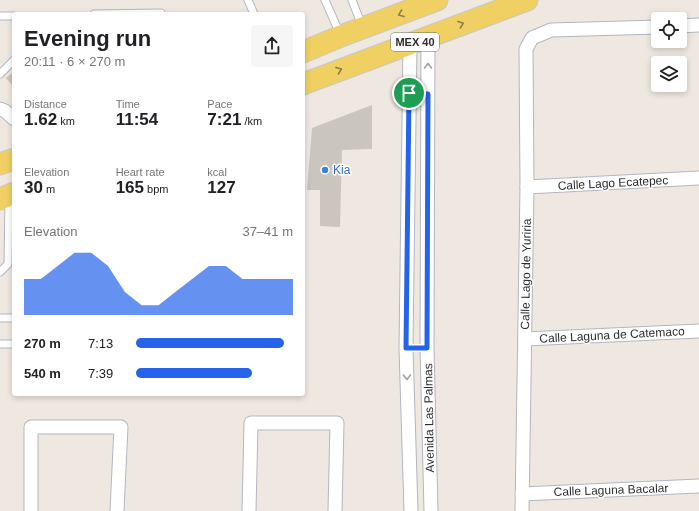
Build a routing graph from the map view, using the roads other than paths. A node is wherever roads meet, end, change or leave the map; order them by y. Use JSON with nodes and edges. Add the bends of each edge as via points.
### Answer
{"nodes":[{"id":1,"x":248,"y":0,"type":"edge"},
{"id":2,"x":325,"y":0,"type":"edge"},
{"id":3,"x":352,"y":0,"type":"edge"},
{"id":4,"x":527,"y":0,"type":"edge"},
{"id":5,"x":433,"y":1,"type":"edge"},
{"id":6,"x":253,"y":12,"type":"edge"},
{"id":7,"x":0,"y":16,"type":"edge"},
{"id":8,"x":12,"y":16,"type":"edge"},
{"id":9,"x":699,"y":25,"type":"edge"},
{"id":10,"x":687,"y":26,"type":"edge"},
{"id":11,"x":651,"y":27,"type":"edge"},
{"id":12,"x":363,"y":29,"type":"junction"},
{"id":13,"x":341,"y":36,"type":"junction"},
{"id":14,"x":419,"y":40,"type":"junction"},
{"id":15,"x":305,"y":51,"type":"edge"},
{"id":16,"x":12,"y":62,"type":"edge"},
{"id":17,"x":0,"y":74,"type":"edge"},
{"id":18,"x":305,"y":83,"type":"edge"},
{"id":19,"x":409,"y":93,"type":"junction"},
{"id":20,"x":428,"y":94,"type":"junction"},
{"id":21,"x":0,"y":109,"type":"edge"},
{"id":22,"x":12,"y":118,"type":"edge"},
{"id":23,"x":12,"y":160,"type":"edge"},
{"id":24,"x":0,"y":164,"type":"edge"},
{"id":25,"x":699,"y":178,"type":"edge"},
{"id":26,"x":527,"y":187,"type":"junction"},
{"id":27,"x":8,"y":196,"type":"edge"},
{"id":28,"x":0,"y":272,"type":"edge"},
{"id":29,"x":0,"y":318,"type":"edge"},
{"id":30,"x":12,"y":318,"type":"edge"},
{"id":31,"x":699,"y":331,"type":"edge"},
{"id":32,"x":525,"y":339,"type":"junction"},
{"id":33,"x":0,"y":344,"type":"edge"},
{"id":34,"x":12,"y":344,"type":"edge"},
{"id":35,"x":406,"y":348,"type":"junction"},
{"id":36,"x":427,"y":348,"type":"junction"},
{"id":37,"x":699,"y":486,"type":"edge"},
{"id":38,"x":522,"y":494,"type":"junction"},
{"id":39,"x":31,"y":511,"type":"edge"},
{"id":40,"x":117,"y":511,"type":"edge"},
{"id":41,"x":249,"y":511,"type":"edge"},
{"id":42,"x":335,"y":511,"type":"edge"},
{"id":43,"x":411,"y":511,"type":"edge"},
{"id":44,"x":431,"y":511,"type":"edge"},
{"id":45,"x":522,"y":511,"type":"edge"}],
"edges":[{"from":1,"to":6,"type":"lane"},
{"from":2,"to":13,"type":"lane"},
{"from":3,"to":12,"type":"lane"},
{"from":14,"to":4,"type":"main road","number":"MEX 40","one_way":true},
{"from":5,"to":12,"type":"main road","number":"MEX 40","one_way":true},
{"from":7,"to":8,"type":"lane"},
{"from":9,"to":10,"type":"street"},
{"from":11,"to":26,"type":"street","name":"Calle Lago de Yuriria","via":[[551,30],[532,38],[526,49]]},
{"from":12,"to":13,"type":"main road","number":"MEX 40"},
{"from":13,"to":15,"type":"main road","number":"MEX 40"},
{"from":18,"to":14,"type":"main road","number":"MEX 40","one_way":true},
{"from":14,"to":19,"type":"street","name":"Avenida Las Palmas"},
{"from":20,"to":14,"type":"street","name":"Avenida Las Palmas","one_way":true},
{"from":16,"to":17,"type":"lane"},
{"from":19,"to":20,"type":"street"},
{"from":19,"to":35,"type":"street","name":"Avenida Las Palmas"},
{"from":20,"to":36,"type":"street","name":"Avenida Las Palmas"},
{"from":21,"to":22,"type":"street"},
{"from":23,"to":24,"type":"main road"},
{"from":25,"to":26,"type":"street","name":"Calle Lago Ecatepec"},
{"from":26,"to":32,"type":"street","name":"Calle Lago de Yuriria"},
{"from":27,"to":28,"type":"lane","via":[[8,264]]},
{"from":29,"to":30,"type":"lane"},
{"from":31,"to":32,"type":"street","name":"Calle Laguna de Catemaco"},
{"from":32,"to":38,"type":"street","name":"Calle Lago de Yuriria"},
{"from":33,"to":34,"type":"lane"},
{"from":35,"to":36,"type":"street"},
{"from":35,"to":43,"type":"street","name":"Avenida Las Palmas","one_way":true},
{"from":36,"to":44,"type":"street","name":"Avenida Las Palmas"},
{"from":37,"to":38,"type":"street","name":"Calle Laguna Bacalar"},
{"from":38,"to":45,"type":"street","name":"Calle Lago de Yuriria"},
{"from":39,"to":40,"type":"street","via":[[31,427],[121,427]]},
{"from":41,"to":42,"type":"street","via":[[251,423],[337,423]]}]}
